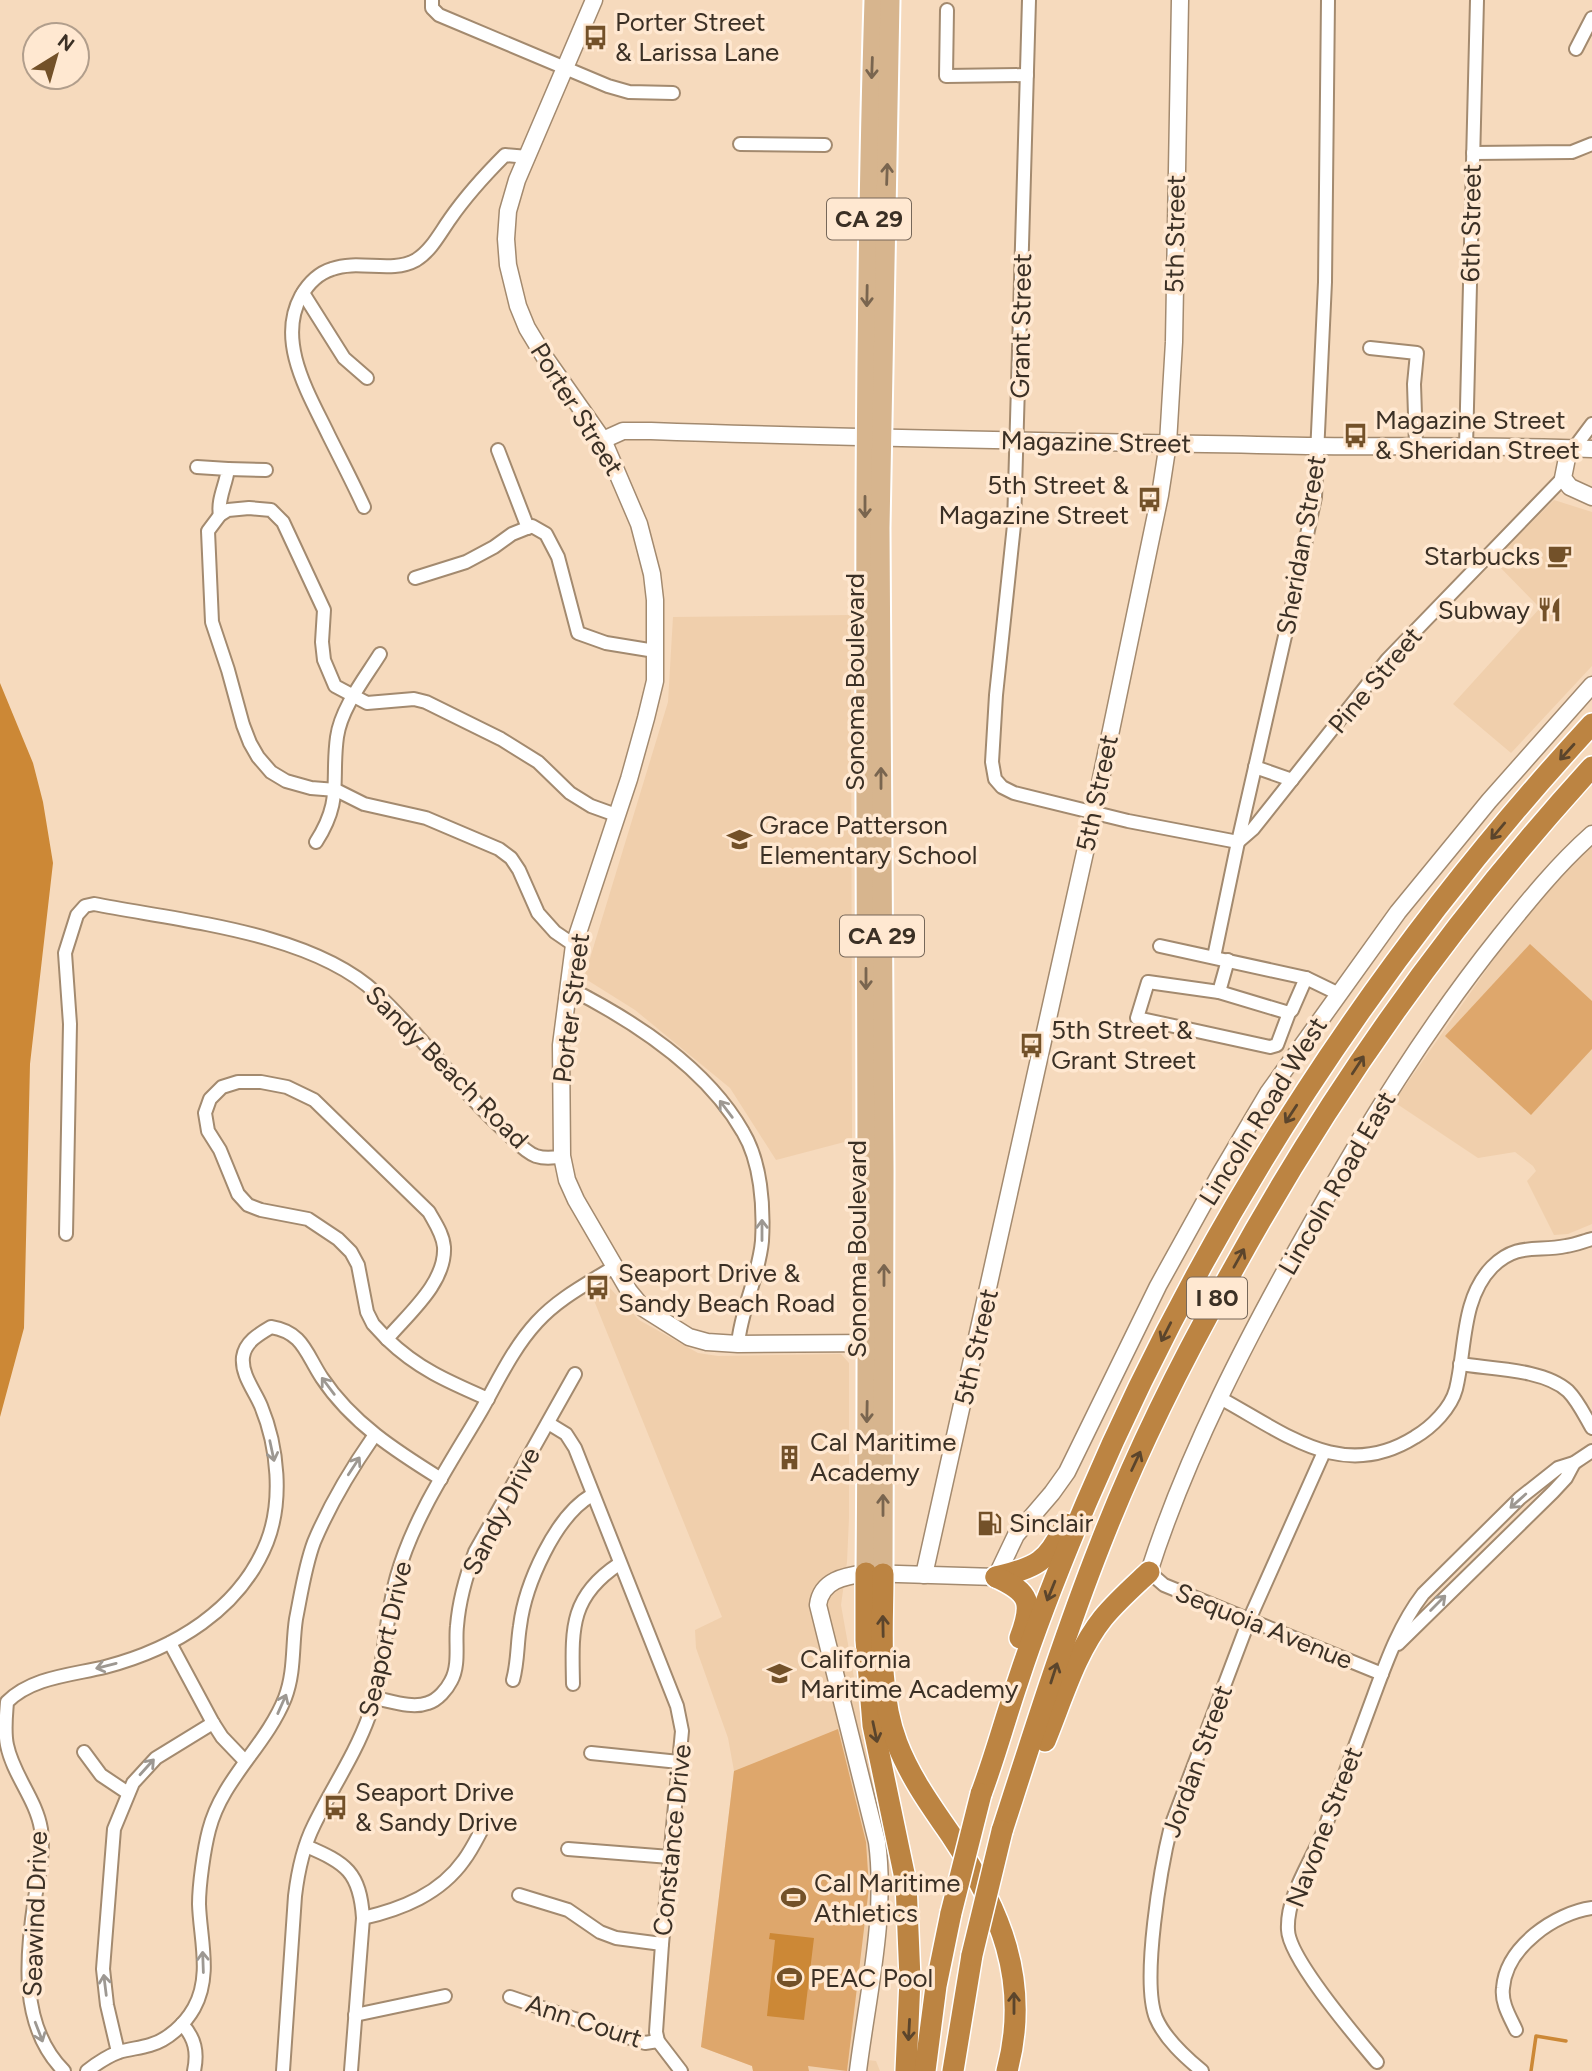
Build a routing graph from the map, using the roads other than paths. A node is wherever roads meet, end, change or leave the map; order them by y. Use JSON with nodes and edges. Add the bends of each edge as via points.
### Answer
{"nodes":[{"id":1,"x":432,"y":0,"type":"edge"},
{"id":2,"x":594,"y":0,"type":"edge"},
{"id":3,"x":874,"y":0,"type":"edge"},
{"id":4,"x":890,"y":0,"type":"edge"},
{"id":5,"x":1029,"y":0,"type":"edge"},
{"id":6,"x":1180,"y":0,"type":"edge"},
{"id":7,"x":1328,"y":0,"type":"edge"},
{"id":8,"x":1477,"y":0,"type":"edge"},
{"id":9,"x":947,"y":10,"type":"dead end"},
{"id":10,"x":1592,"y":18,"type":"edge"},
{"id":11,"x":1576,"y":49,"type":"dead end"},
{"id":12,"x":565,"y":68,"type":"junction"},
{"id":13,"x":1027,"y":75,"type":"junction"},
{"id":14,"x":673,"y":93,"type":"dead end"},
{"id":15,"x":740,"y":144,"type":"dead end"},
{"id":16,"x":1592,"y":144,"type":"edge"},
{"id":17,"x":825,"y":145,"type":"dead end"},
{"id":18,"x":1473,"y":153,"type":"junction"},
{"id":19,"x":527,"y":157,"type":"junction"},
{"id":20,"x":303,"y":293,"type":"junction"},
{"id":21,"x":1370,"y":348,"type":"dead end"},
{"id":22,"x":367,"y":378,"type":"dead end"},
{"id":23,"x":1592,"y":424,"type":"edge"},
{"id":24,"x":873,"y":438,"type":"junction"},
{"id":25,"x":603,"y":440,"type":"junction"},
{"id":26,"x":1018,"y":441,"type":"junction"},
{"id":27,"x":1168,"y":443,"type":"junction"},
{"id":28,"x":1318,"y":446,"type":"junction"},
{"id":29,"x":1416,"y":446,"type":"junction"},
{"id":30,"x":1466,"y":447,"type":"junction"},
{"id":31,"x":1574,"y":448,"type":"junction"},
{"id":32,"x":1592,"y":449,"type":"edge"},
{"id":33,"x":498,"y":450,"type":"dead end"},
{"id":34,"x":197,"y":467,"type":"dead end"},
{"id":35,"x":228,"y":469,"type":"junction"},
{"id":36,"x":266,"y":470,"type":"dead end"},
{"id":37,"x":1563,"y":478,"type":"junction"},
{"id":38,"x":1592,"y":497,"type":"edge"},
{"id":39,"x":364,"y":507,"type":"dead end"},
{"id":40,"x":220,"y":515,"type":"junction"},
{"id":41,"x":528,"y":528,"type":"junction"},
{"id":42,"x":415,"y":578,"type":"dead end"},
{"id":43,"x":656,"y":651,"type":"junction"},
{"id":44,"x":380,"y":654,"type":"dead end"},
{"id":45,"x":1592,"y":685,"type":"edge"},
{"id":46,"x":354,"y":697,"type":"junction"},
{"id":47,"x":1592,"y":724,"type":"edge"},
{"id":48,"x":1255,"y":767,"type":"junction"},
{"id":49,"x":1592,"y":767,"type":"edge"},
{"id":50,"x":1293,"y":780,"type":"junction"},
{"id":51,"x":1592,"y":789,"type":"edge"},
{"id":52,"x":336,"y":790,"type":"junction"},
{"id":53,"x":1094,"y":812,"type":"junction"},
{"id":54,"x":616,"y":815,"type":"junction"},
{"id":55,"x":1541,"y":824,"type":"junction"},
{"id":56,"x":1592,"y":835,"type":"edge"},
{"id":57,"x":316,"y":842,"type":"dead end"},
{"id":58,"x":1238,"y":842,"type":"junction"},
{"id":59,"x":574,"y":946,"type":"junction"},
{"id":60,"x":1160,"y":946,"type":"dead end"},
{"id":61,"x":1214,"y":957,"type":"junction"},
{"id":62,"x":1228,"y":960,"type":"junction"},
{"id":63,"x":1306,"y":978,"type":"junction"},
{"id":64,"x":569,"y":988,"type":"junction"},
{"id":65,"x":1219,"y":992,"type":"junction"},
{"id":66,"x":1339,"y":993,"type":"junction"},
{"id":67,"x":1289,"y":1013,"type":"junction"},
{"id":68,"x":562,"y":1156,"type":"junction"},
{"id":69,"x":66,"y":1234,"type":"dead end"},
{"id":70,"x":1592,"y":1238,"type":"edge"},
{"id":71,"x":614,"y":1267,"type":"junction"},
{"id":72,"x":387,"y":1339,"type":"junction"},
{"id":73,"x":876,"y":1343,"type":"junction"},
{"id":74,"x":738,"y":1344,"type":"junction"},
{"id":75,"x":1460,"y":1364,"type":"junction"},
{"id":76,"x":1146,"y":1372,"type":"junction"},
{"id":77,"x":575,"y":1374,"type":"dead end"},
{"id":78,"x":1220,"y":1398,"type":"junction"},
{"id":79,"x":488,"y":1399,"type":"junction"},
{"id":80,"x":548,"y":1423,"type":"junction"},
{"id":81,"x":1592,"y":1428,"type":"edge"},
{"id":82,"x":374,"y":1436,"type":"junction"},
{"id":83,"x":1592,"y":1451,"type":"edge"},
{"id":84,"x":1324,"y":1452,"type":"junction"},
{"id":85,"x":1574,"y":1463,"type":"junction"},
{"id":86,"x":441,"y":1479,"type":"junction"},
{"id":87,"x":592,"y":1495,"type":"junction"},
{"id":88,"x":619,"y":1564,"type":"junction"},
{"id":89,"x":1149,"y":1572,"type":"junction"},
{"id":90,"x":874,"y":1573,"type":"junction"},
{"id":91,"x":924,"y":1575,"type":"junction"},
{"id":92,"x":996,"y":1577,"type":"junction"},
{"id":93,"x":1249,"y":1620,"type":"junction"},
{"id":94,"x":170,"y":1643,"type":"junction"},
{"id":95,"x":1390,"y":1652,"type":"junction"},
{"id":96,"x":1382,"y":1674,"type":"junction"},
{"id":97,"x":513,"y":1680,"type":"dead end"},
{"id":98,"x":573,"y":1684,"type":"dead end"},
{"id":99,"x":374,"y":1698,"type":"junction"},
{"id":100,"x":213,"y":1723,"type":"junction"},
{"id":101,"x":84,"y":1752,"type":"dead end"},
{"id":102,"x":591,"y":1753,"type":"dead end"},
{"id":103,"x":994,"y":1759,"type":"junction"},
{"id":104,"x":245,"y":1761,"type":"junction"},
{"id":105,"x":680,"y":1762,"type":"junction"},
{"id":106,"x":128,"y":1793,"type":"junction"},
{"id":107,"x":486,"y":1822,"type":"dead end"},
{"id":108,"x":1002,"y":1831,"type":"junction"},
{"id":109,"x":306,"y":1846,"type":"junction"},
{"id":110,"x":568,"y":1849,"type":"dead end"},
{"id":111,"x":670,"y":1857,"type":"junction"},
{"id":112,"x":519,"y":1895,"type":"dead end"},
{"id":113,"x":1592,"y":1908,"type":"edge"},
{"id":114,"x":363,"y":1918,"type":"junction"},
{"id":115,"x":662,"y":1944,"type":"junction"},
{"id":116,"x":444,"y":1996,"type":"dead end"},
{"id":117,"x":510,"y":1997,"type":"dead end"},
{"id":118,"x":355,"y":2015,"type":"junction"},
{"id":119,"x":182,"y":2024,"type":"junction"},
{"id":120,"x":1516,"y":2030,"type":"dead end"},
{"id":121,"x":658,"y":2041,"type":"junction"},
{"id":122,"x":118,"y":2052,"type":"junction"},
{"id":123,"x":1377,"y":2062,"type":"dead end"},
{"id":124,"x":64,"y":2071,"type":"edge"},
{"id":125,"x":87,"y":2071,"type":"edge"},
{"id":126,"x":194,"y":2071,"type":"edge"},
{"id":127,"x":283,"y":2071,"type":"edge"},
{"id":128,"x":351,"y":2071,"type":"edge"},
{"id":129,"x":681,"y":2071,"type":"edge"},
{"id":130,"x":858,"y":2071,"type":"edge"},
{"id":131,"x":906,"y":2071,"type":"edge"},
{"id":132,"x":925,"y":2071,"type":"edge"},
{"id":133,"x":954,"y":2071,"type":"edge"},
{"id":134,"x":1007,"y":2071,"type":"edge"},
{"id":135,"x":1202,"y":2071,"type":"edge"}],
"edges":[{"from":1,"to":12,"type":"street","via":[[439,15]]},
{"from":2,"to":12,"type":"street","name":"Porter Street"},
{"from":3,"to":24,"type":"main road","name":"Sonoma Boulevard","number":"CA 29","one_way":true},
{"from":24,"to":4,"type":"main road","name":"Sonoma Boulevard","number":"CA 29","one_way":true},
{"from":5,"to":13,"type":"street","name":"Grant Street"},
{"from":6,"to":27,"type":"street","name":"5th Street"},
{"from":7,"to":28,"type":"street","name":"Sheridan Street"},
{"from":8,"to":18,"type":"street","name":"6th Street"},
{"from":9,"to":13,"type":"street","via":[[946,76]]},
{"from":10,"to":11,"type":"street"},
{"from":12,"to":14,"type":"street","via":[[629,92]]},
{"from":12,"to":19,"type":"street","name":"Porter Street"},
{"from":13,"to":26,"type":"street","name":"Grant Street"},
{"from":15,"to":17,"type":"street"},
{"from":16,"to":18,"type":"street","via":[[1572,152]]},
{"from":18,"to":30,"type":"street","name":"6th Street"},
{"from":19,"to":20,"type":"street","via":[[505,155],[417,259],[331,269]]},
{"from":19,"to":25,"type":"street","name":"Porter Street","via":[[509,211],[506,239],[518,306],[544,356]]},
{"from":20,"to":22,"type":"street","via":[[344,358]]},
{"from":20,"to":39,"type":"street","via":[[295,307],[292,330],[296,358]]},
{"from":21,"to":29,"type":"street","via":[[1417,353]]},
{"from":23,"to":31,"type":"street","name":"Pine Street"},
{"from":24,"to":25,"type":"street","name":"Magazine Street","via":[[623,431]]},
{"from":24,"to":26,"type":"street","name":"Magazine Street"},
{"from":24,"to":73,"type":"main road","name":"Sonoma Boulevard","number":"CA 29","via":[[880,667]]},
{"from":25,"to":43,"type":"street","name":"Porter Street","via":[[639,524],[652,574]]},
{"from":26,"to":27,"type":"street","name":"Magazine Street"},
{"from":26,"to":53,"type":"street","name":"Grant Street","via":[[996,695],[995,779],[1014,793]]},
{"from":27,"to":28,"type":"street","name":"Magazine Street"},
{"from":27,"to":53,"type":"street","name":"5th Street"},
{"from":28,"to":29,"type":"street","name":"Magazine Street"},
{"from":28,"to":48,"type":"street","name":"Sheridan Street","via":[[1315,497]]},
{"from":29,"to":30,"type":"street","name":"Magazine Street"},
{"from":30,"to":31,"type":"street","name":"Magazine Street"},
{"from":31,"to":32,"type":"street","name":"Magazine Street"},
{"from":31,"to":37,"type":"street","name":"Pine Street"},
{"from":33,"to":41,"type":"street"},
{"from":34,"to":35,"type":"street"},
{"from":35,"to":36,"type":"street"},
{"from":35,"to":40,"type":"street","via":[[218,503]]},
{"from":37,"to":38,"type":"street","via":[[1570,487]]},
{"from":37,"to":50,"type":"street","name":"Pine Street","via":[[1387,660]]},
{"from":40,"to":46,"type":"street","via":[[228,510],[271,510],[283,522],[324,610],[324,660],[335,686]]},
{"from":40,"to":52,"type":"street","via":[[208,531],[212,622],[250,743],[271,772],[286,781]]},
{"from":41,"to":42,"type":"street","via":[[466,562]]},
{"from":41,"to":43,"type":"street","via":[[545,534],[558,557],[578,633]]},
{"from":43,"to":54,"type":"street","name":"Porter Street","via":[[646,718]]},
{"from":44,"to":46,"type":"street"},
{"from":45,"to":66,"type":"street","name":"Lincoln Road West","via":[[1441,859]]},
{"from":46,"to":52,"type":"street","via":[[337,735]]},
{"from":46,"to":54,"type":"street","via":[[367,703],[426,702],[538,762],[570,793]]},
{"from":47,"to":76,"type":"highway","number":"I 80","one_way":true,"via":[[1480,852],[1365,1003],[1249,1183]]},
{"from":48,"to":50,"type":"street"},
{"from":48,"to":58,"type":"street","name":"Sheridan Street"},
{"from":49,"to":55,"type":"highway","number":"I 80"},
{"from":50,"to":58,"type":"street","name":"Pine Street","via":[[1254,830]]},
{"from":51,"to":55,"type":"highway"},
{"from":52,"to":57,"type":"street","via":[[328,823]]},
{"from":52,"to":59,"type":"street","via":[[364,804],[426,818],[499,849],[519,870],[538,913]]},
{"from":53,"to":58,"type":"street","name":"Grant Street"},
{"from":53,"to":91,"type":"street","name":"5th Street"},
{"from":54,"to":59,"type":"street","name":"Porter Street"},
{"from":108,"to":55,"type":"highway","number":"I 80","one_way":true,"via":[[1100,1545],[1198,1332],[1251,1235],[1364,1056]]},
{"from":56,"to":78,"type":"street","name":"Lincoln Road East","via":[[1539,887],[1460,985],[1399,1077],[1264,1308]]},
{"from":58,"to":61,"type":"street","name":"Sheridan Street"},
{"from":59,"to":64,"type":"street","name":"Porter Street"},
{"from":60,"to":61,"type":"street"},
{"from":61,"to":62,"type":"street"},
{"from":62,"to":63,"type":"street"},
{"from":62,"to":65,"type":"street"},
{"from":63,"to":66,"type":"street"},
{"from":63,"to":67,"type":"street"},
{"from":64,"to":68,"type":"street","name":"Porter Street","via":[[561,1045]]},
{"from":74,"to":64,"type":"street","one_way":true,"via":[[762,1245],[758,1168],[744,1132],[692,1067]]},
{"from":65,"to":67,"type":"street"},
{"from":65,"to":67,"type":"street","via":[[1148,982],[1137,1018],[1270,1047],[1277,1045]]},
{"from":66,"to":92,"type":"street","name":"Lincoln Road West","via":[[1268,1093],[1220,1174],[1136,1329],[1067,1472],[1016,1535]]},
{"from":68,"to":69,"type":"street","name":"Sandy Beach Road","via":[[536,1156],[524,1149],[485,1113],[391,1007],[345,969],[266,938],[94,904],[77,915],[65,953],[70,1024]]},
{"from":68,"to":71,"type":"street","name":"Sandy Beach Road","via":[[576,1200]]},
{"from":70,"to":75,"type":"street","via":[[1565,1247],[1517,1251],[1490,1269],[1472,1303]]},
{"from":71,"to":74,"type":"street","name":"Sandy Beach Road","via":[[629,1292],[661,1321],[689,1337]]},
{"from":71,"to":79,"type":"street","name":"Seaport Drive","via":[[567,1295],[537,1322]]},
{"from":72,"to":72,"type":"street","via":[[367,1312],[358,1265],[338,1239],[308,1219],[261,1210],[238,1194],[206,1122],[210,1099],[222,1087],[261,1082],[287,1087],[314,1100],[429,1212],[444,1246],[438,1276]]},
{"from":72,"to":79,"type":"street","via":[[432,1374]]},
{"from":73,"to":74,"type":"street","name":"Sandy Beach Road"},
{"from":73,"to":90,"type":"main road","name":"Sonoma Boulevard","number":"CA 29"},
{"from":75,"to":81,"type":"street","via":[[1554,1382],[1567,1391]]},
{"from":75,"to":84,"type":"street","via":[[1455,1392],[1423,1432],[1376,1455]]},
{"from":76,"to":92,"type":"highway","via":[[1106,1430],[1051,1552],[1030,1568]]},
{"from":76,"to":103,"type":"highway","number":"I 80","one_way":true,"via":[[1049,1594]]},
{"from":77,"to":80,"type":"street"},
{"from":78,"to":84,"type":"street"},
{"from":78,"to":89,"type":"street","name":"Lincoln Road East"},
{"from":79,"to":86,"type":"street","name":"Seaport Drive"},
{"from":80,"to":87,"type":"street","name":"Constance Drive","via":[[566,1434],[575,1448]]},
{"from":80,"to":99,"type":"street","name":"Sandy Drive","via":[[488,1528],[465,1579],[452,1680],[429,1703],[414,1706]]},
{"from":82,"to":86,"type":"street","name":"Seawind Drive"},
{"from":82,"to":94,"type":"street","name":"Seawind Drive","one_way":true,"via":[[331,1391],[292,1334],[271,1327],[257,1334],[243,1358],[247,1379],[264,1414],[275,1465],[275,1505],[267,1540],[233,1598]]},
{"from":104,"to":82,"type":"street","one_way":true,"via":[[270,1728],[285,1697],[313,1544],[353,1465]]},
{"from":83,"to":85,"type":"street","name":"Navone Street"},
{"from":84,"to":93,"type":"street","name":"Jordan Street"},
{"from":95,"to":85,"type":"street","name":"Navone Street","one_way":true,"via":[[1553,1492]]},
{"from":85,"to":95,"type":"street","name":"Navone Street","one_way":true,"via":[[1558,1468],[1520,1498],[1423,1594]]},
{"from":86,"to":99,"type":"street","name":"Seaport Drive","via":[[421,1514],[397,1575]]},
{"from":87,"to":88,"type":"street","name":"Constance Drive"},
{"from":87,"to":97,"type":"street","via":[[569,1513],[530,1580]]},
{"from":88,"to":98,"type":"street","via":[[591,1586],[580,1608],[572,1630]]},
{"from":88,"to":105,"type":"street","name":"Constance Drive","via":[[677,1706],[682,1731]]},
{"from":89,"to":93,"type":"street","name":"Sequoia Avenue","via":[[1164,1585]]},
{"from":89,"to":108,"type":"highway","via":[[1091,1636]]},
{"from":90,"to":91,"type":"street"},
{"from":90,"to":130,"type":"street","via":[[845,1576],[830,1583],[818,1605],[880,1862]]},
{"from":90,"to":131,"type":"highway","number":"CA 29","one_way":true,"via":[[866,1650],[873,1725],[906,1883],[910,1979]]},
{"from":134,"to":90,"type":"highway","number":"CA 29","one_way":true,"via":[[1015,1995],[1004,1934],[977,1877],[919,1789],[897,1742]]},
{"from":91,"to":92,"type":"street"},
{"from":92,"to":103,"type":"highway","via":[[1019,1589],[1027,1609],[1003,1687]]},
{"from":93,"to":96,"type":"street","name":"Sequoia Avenue"},
{"from":93,"to":135,"type":"street","name":"Jordan Street","via":[[1171,1826],[1156,1916],[1152,1997],[1156,2017],[1185,2057]]},
{"from":94,"to":100,"type":"street"},
{"from":94,"to":124,"type":"street","name":"Seawind Drive","one_way":true,"via":[[131,1659],[51,1678],[6,1702],[7,1745],[36,1812],[42,1840],[29,1934],[31,2006],[38,2032]]},
{"from":95,"to":96,"type":"street","name":"Navone Street"},
{"from":96,"to":123,"type":"street","name":"Navone Street","via":[[1293,1900],[1287,1930],[1306,1969]]},
{"from":99,"to":109,"type":"street","name":"Seaport Drive","via":[[357,1746]]},
{"from":100,"to":104,"type":"street"},
{"from":106,"to":100,"type":"street","one_way":true,"via":[[156,1758]]},
{"from":101,"to":106,"type":"street","via":[[101,1775]]},
{"from":102,"to":105,"type":"street"},
{"from":103,"to":132,"type":"highway","number":"I 80","bridge":true,"via":[[951,1913]]},
{"from":119,"to":104,"type":"street","one_way":true,"via":[[197,2002],[203,1978],[199,1902],[209,1830],[228,1784]]},
{"from":105,"to":111,"type":"street","name":"Constance Drive"},
{"from":122,"to":106,"type":"street","one_way":true,"via":[[103,1969],[114,1829]]},
{"from":107,"to":114,"type":"street","via":[[465,1859],[429,1893],[408,1905]]},
{"from":108,"to":133,"type":"highway","number":"I 80","bridge":true,"via":[[972,1955]]},
{"from":109,"to":114,"type":"street","via":[[346,1867],[361,1896]]},
{"from":109,"to":127,"type":"street","name":"Seaport Drive","via":[[295,1896]]},
{"from":110,"to":111,"type":"street"},
{"from":111,"to":115,"type":"street","name":"Constance Drive"},
{"from":112,"to":115,"type":"street","via":[[568,1910],[616,1938]]},
{"from":113,"to":120,"type":"street","via":[[1552,1921],[1528,1940],[1509,1966],[1503,2000]]},
{"from":114,"to":118,"type":"street"},
{"from":115,"to":121,"type":"street","name":"Constance Drive"},
{"from":116,"to":118,"type":"street"},
{"from":117,"to":121,"type":"street","name":"Ann Court","via":[[645,2043]]},
{"from":118,"to":128,"type":"street"},
{"from":119,"to":122,"type":"street","via":[[152,2044]]},
{"from":119,"to":126,"type":"street","via":[[196,2049]]},
{"from":121,"to":129,"type":"street"},
{"from":122,"to":125,"type":"street"}]}
